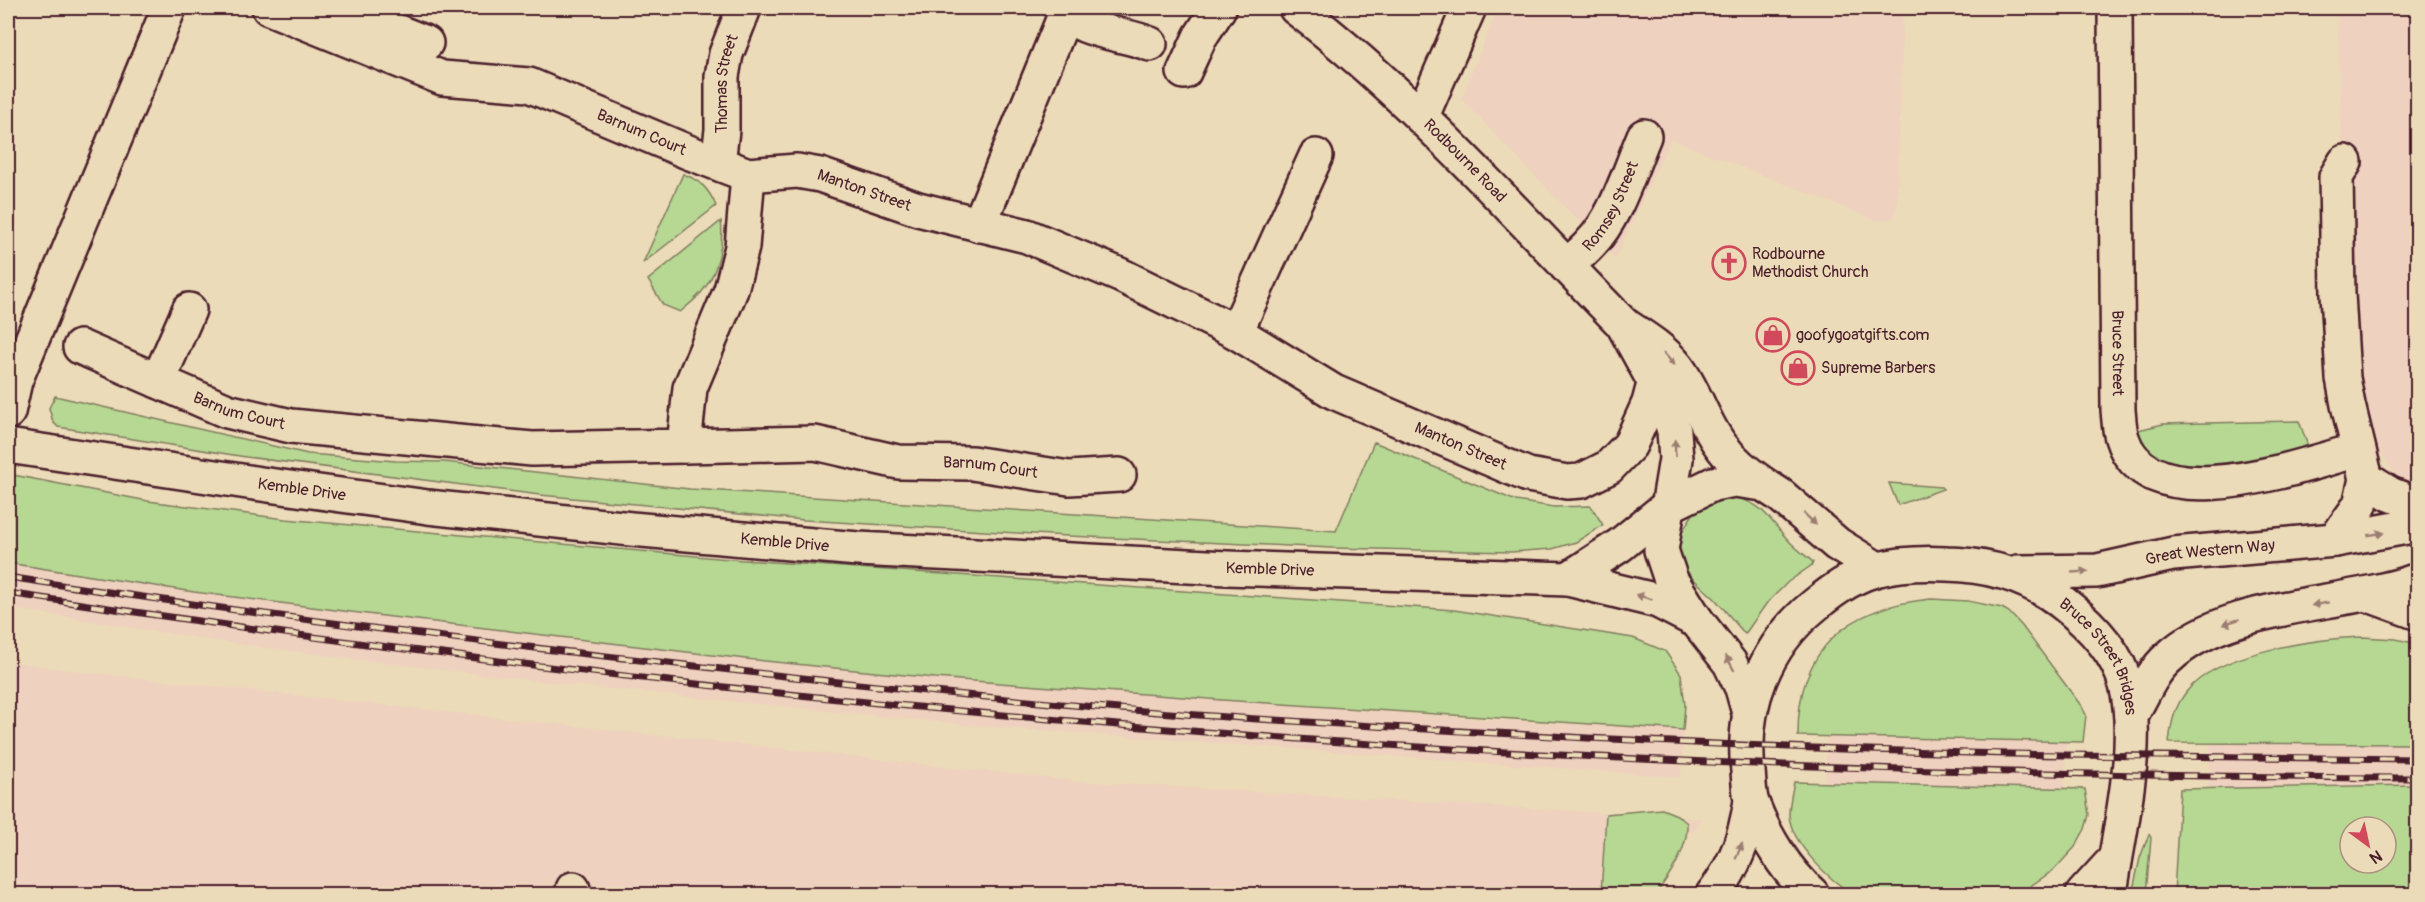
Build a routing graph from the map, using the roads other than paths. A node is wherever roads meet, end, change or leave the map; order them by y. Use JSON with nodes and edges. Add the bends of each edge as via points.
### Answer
{"nodes":[{"id":1,"x":169,"y":8,"type":"edge"},
{"id":2,"x":269,"y":8,"type":"edge"},
{"id":3,"x":744,"y":8,"type":"edge"},
{"id":4,"x":1219,"y":8,"type":"edge"},
{"id":5,"x":1296,"y":8,"type":"edge"},
{"id":6,"x":1469,"y":8,"type":"edge"},
{"id":7,"x":2115,"y":8,"type":"edge"},
{"id":8,"x":343,"y":10,"type":"dead end"},
{"id":9,"x":1063,"y":11,"type":"edge"},
{"id":10,"x":378,"y":15,"type":"edge"},
{"id":11,"x":426,"y":43,"type":"dead end"},
{"id":12,"x":1150,"y":44,"type":"dead end"},
{"id":13,"x":1184,"y":72,"type":"dead end"},
{"id":14,"x":1422,"y":116,"type":"junction"},
{"id":15,"x":1644,"y":136,"type":"dead end"},
{"id":16,"x":1316,"y":156,"type":"dead end"},
{"id":17,"x":2345,"y":162,"type":"dead end"},
{"id":18,"x":733,"y":169,"type":"junction"},
{"id":19,"x":979,"y":225,"type":"junction"},
{"id":20,"x":1566,"y":266,"type":"junction"},
{"id":21,"x":189,"y":310,"type":"dead end"},
{"id":22,"x":1623,"y":324,"type":"junction"},
{"id":23,"x":1236,"y":332,"type":"junction"},
{"id":24,"x":80,"y":347,"type":"dead end"},
{"id":25,"x":158,"y":381,"type":"junction"},
{"id":26,"x":1654,"y":384,"type":"junction"},
{"id":27,"x":8,"y":412,"type":"edge"},
{"id":28,"x":8,"y":446,"type":"edge"},
{"id":29,"x":684,"y":446,"type":"junction"},
{"id":30,"x":2362,"y":465,"type":"junction"},
{"id":31,"x":1119,"y":475,"type":"dead end"},
{"id":32,"x":1763,"y":484,"type":"junction"},
{"id":33,"x":2418,"y":505,"type":"edge"},
{"id":34,"x":1668,"y":506,"type":"junction"},
{"id":35,"x":2418,"y":525,"type":"edge"},
{"id":36,"x":2335,"y":540,"type":"junction"},
{"id":37,"x":1877,"y":569,"type":"junction"},
{"id":38,"x":2001,"y":572,"type":"junction"},
{"id":39,"x":1568,"y":579,"type":"junction"},
{"id":40,"x":2418,"y":580,"type":"edge"},
{"id":41,"x":2369,"y":595,"type":"junction"},
{"id":42,"x":2418,"y":613,"type":"edge"},
{"id":43,"x":1697,"y":621,"type":"junction"},
{"id":44,"x":1749,"y":713,"type":"junction"},
{"id":45,"x":2131,"y":715,"type":"junction"},
{"id":46,"x":1751,"y":801,"type":"junction"},
{"id":47,"x":2115,"y":859,"type":"junction"},
{"id":48,"x":1713,"y":894,"type":"edge"},
{"id":49,"x":1812,"y":894,"type":"edge"},
{"id":50,"x":2084,"y":894,"type":"edge"},
{"id":51,"x":2110,"y":894,"type":"edge"}],
"edges":[{"from":1,"to":27,"type":"street","via":[[15,381]]},
{"from":2,"to":18,"type":"street","name":"Barnum Court","via":[[442,78],[529,84]]},
{"from":3,"to":18,"type":"street","name":"Thomas Street","via":[[722,76],[722,130]]},
{"from":4,"to":13,"type":"street"},
{"from":5,"to":14,"type":"street","name":"Rodbourne Road"},
{"from":6,"to":14,"type":"street"},
{"from":7,"to":30,"type":"street","name":"Bruce Street","via":[[2118,410],[2127,450],[2135,461],[2155,473],[2205,484]]},
{"from":8,"to":10,"type":"street"},
{"from":9,"to":12,"type":"street","via":[[1101,31]]},
{"from":9,"to":19,"type":"street"},
{"from":10,"to":11,"type":"street"},
{"from":14,"to":20,"type":"street","name":"Rodbourne Road"},
{"from":15,"to":20,"type":"street","name":"Romsey Street","via":[[1600,231]]},
{"from":16,"to":23,"type":"street"},
{"from":17,"to":30,"type":"street","via":[[2336,177],[2338,294],[2343,378]]},
{"from":18,"to":19,"type":"street","name":"Manton Street","via":[[820,175],[918,209]]},
{"from":18,"to":29,"type":"street","via":[[742,248],[731,290],[690,388]]},
{"from":19,"to":23,"type":"street","name":"Manton Street","via":[[1047,244]]},
{"from":20,"to":22,"type":"street","name":"Rodbourne Road"},
{"from":21,"to":25,"type":"street"},
{"from":22,"to":26,"type":"street","name":"Rodbourne Road"},
{"from":22,"to":32,"type":"street","name":"Rodbourne Road","one_way":true,"via":[[1654,344],[1676,366],[1722,447],[1736,464]]},
{"from":23,"to":26,"type":"street","name":"Manton Street","via":[[1334,392],[1528,475],[1567,483],[1581,481],[1609,467],[1630,445]]},
{"from":24,"to":25,"type":"street","name":"Barnum Court"},
{"from":25,"to":29,"type":"street","name":"Barnum Court","via":[[227,411],[291,426],[532,449]]},
{"from":34,"to":26,"type":"street","name":"Rodbourne Road","one_way":true,"via":[[1676,459],[1674,431],[1669,411]]},
{"from":28,"to":39,"type":"street","name":"Kemble Drive","via":[[429,507],[858,549],[1227,568]]},
{"from":29,"to":31,"type":"street","name":"Barnum Court","via":[[815,443],[898,462],[972,463],[1069,478]]},
{"from":30,"to":33,"type":"street","via":[[2390,494]]},
{"from":30,"to":36,"type":"street","via":[[2360,505]]},
{"from":32,"to":34,"type":"street","via":[[1725,480]]},
{"from":32,"to":37,"type":"street","one_way":true,"via":[[1795,505],[1837,544]]},
{"from":34,"to":39,"type":"street","via":[[1620,545]]},
{"from":34,"to":43,"type":"street","name":"Bruce Street Bridges","via":[[1663,559],[1671,580]]},
{"from":36,"to":35,"type":"street","name":"Great Western Way","one_way":true},
{"from":38,"to":36,"type":"street","name":"Great Western Way","one_way":true,"via":[[2083,572],[2173,554]]},
{"from":37,"to":38,"type":"street","name":"Bruce Street Bridges","via":[[1936,563]]},
{"from":37,"to":44,"type":"street","name":"Bruce Street Bridges","via":[[1826,596],[1793,626],[1767,663]]},
{"from":38,"to":45,"type":"street","name":"Bruce Street Bridges","via":[[2045,589],[2094,632],[2120,667]]},
{"from":43,"to":39,"type":"street","name":"Kemble Drive","one_way":true,"via":[[1658,601]]},
{"from":40,"to":41,"type":"street"},
{"from":41,"to":42,"type":"street"},
{"from":41,"to":45,"type":"street","one_way":true,"via":[[2233,620],[2195,636],[2164,661]]},
{"from":44,"to":43,"type":"street","name":"Bruce Street Bridges","one_way":true,"via":[[1731,663]]},
{"from":44,"to":46,"type":"street","name":"Bruce Street Bridges","via":[[1746,752]]},
{"from":45,"to":47,"type":"street","name":"Bruce Street Bridges","via":[[2125,800]]},
{"from":48,"to":46,"type":"street","one_way":true,"via":[[1743,842]]},
{"from":46,"to":49,"type":"street","name":"Bruce Street Bridges","via":[[1776,850]]},
{"from":47,"to":50,"type":"street"},
{"from":47,"to":51,"type":"street"}]}
